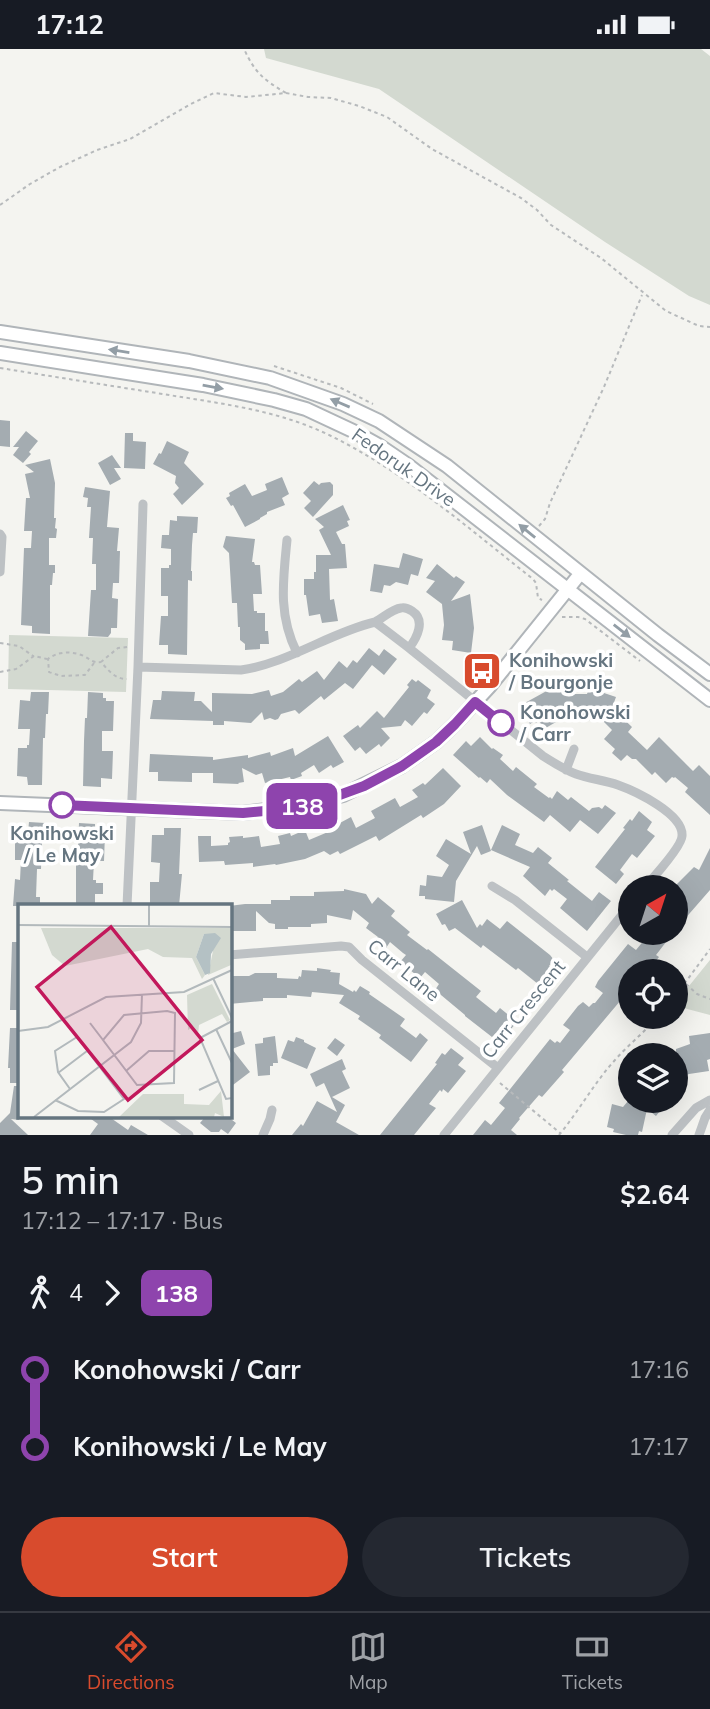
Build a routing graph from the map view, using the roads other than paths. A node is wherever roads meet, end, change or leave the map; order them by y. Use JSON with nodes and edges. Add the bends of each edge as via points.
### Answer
{"nodes":[{"id":1,"x":0,"y":333,"type":"edge"},
{"id":2,"x":0,"y":353,"type":"edge"},
{"id":3,"x":142,"y":504,"type":"dead end"},
{"id":4,"x":0,"y":534,"type":"edge"},
{"id":5,"x":288,"y":541,"type":"dead end"},
{"id":6,"x":0,"y":572,"type":"edge"},
{"id":7,"x":580,"y":574,"type":"junction"},
{"id":8,"x":568,"y":590,"type":"junction"},
{"id":9,"x":375,"y":622,"type":"junction"},
{"id":10,"x":409,"y":648,"type":"junction"},
{"id":11,"x":297,"y":653,"type":"junction"},
{"id":12,"x":138,"y":667,"type":"junction"},
{"id":13,"x":710,"y":674,"type":"edge"},
{"id":14,"x":710,"y":700,"type":"edge"},
{"id":15,"x":475,"y":702,"type":"junction"},
{"id":16,"x":574,"y":749,"type":"dead end"},
{"id":17,"x":566,"y":770,"type":"junction"},
{"id":18,"x":0,"y":803,"type":"edge"},
{"id":19,"x":131,"y":808,"type":"junction"},
{"id":20,"x":655,"y":875,"type":"edge"},
{"id":21,"x":492,"y":886,"type":"dead end"},
{"id":22,"x":127,"y":904,"type":"edge"},
{"id":23,"x":618,"y":920,"type":"edge"},
{"id":24,"x":231,"y":955,"type":"edge"},
{"id":25,"x":587,"y":957,"type":"junction"},
{"id":26,"x":498,"y":1068,"type":"junction"},
{"id":27,"x":710,"y":1100,"type":"edge"},
{"id":28,"x":272,"y":1110,"type":"dead end"},
{"id":29,"x":710,"y":1110,"type":"edge"},
{"id":30,"x":163,"y":1117,"type":"edge"},
{"id":31,"x":189,"y":1135,"type":"edge"},
{"id":32,"x":263,"y":1135,"type":"edge"},
{"id":33,"x":444,"y":1135,"type":"edge"},
{"id":34,"x":672,"y":1135,"type":"edge"},
{"id":35,"x":699,"y":1135,"type":"edge"}],
"edges":[{"from":7,"to":1,"type":"main road","name":"Fedoruk Drive","one_way":true,"via":[[447,467],[379,421],[343,404],[270,377]]},
{"from":2,"to":8,"type":"main road","name":"Fedoruk Drive","one_way":true,"via":[[227,389],[306,409],[408,465]]},
{"from":3,"to":12,"type":"street"},
{"from":4,"to":6,"type":"street"},
{"from":5,"to":11,"type":"street","via":[[282,601]]},
{"from":7,"to":8,"type":"main road"},
{"from":7,"to":13,"type":"main road","name":"Fedoruk Drive"},
{"from":8,"to":14,"type":"main road","name":"Fedoruk Drive","one_way":true},
{"from":8,"to":15,"type":"main road","via":[[557,613]]},
{"from":9,"to":10,"type":"street"},
{"from":9,"to":10,"type":"street","via":[[403,607],[411,609],[419,624]]},
{"from":9,"to":11,"type":"street"},
{"from":10,"to":15,"type":"street"},
{"from":11,"to":12,"type":"street","via":[[241,670]]},
{"from":12,"to":19,"type":"street"},
{"from":15,"to":17,"type":"street"},
{"from":15,"to":19,"type":"main road","via":[[436,742],[402,766],[323,801],[243,813]]},
{"from":16,"to":17,"type":"street"},
{"from":17,"to":20,"type":"street","via":[[633,791],[680,825],[683,838]]},
{"from":18,"to":19,"type":"main road"},
{"from":19,"to":22,"type":"street"},
{"from":21,"to":25,"type":"street"},
{"from":23,"to":25,"type":"street","name":"Carr Crescent"},
{"from":24,"to":26,"type":"street","name":"Carr Lane","via":[[349,947]]},
{"from":25,"to":26,"type":"street","name":"Carr Crescent"},
{"from":26,"to":33,"type":"street","name":"Carr Crescent"},
{"from":27,"to":34,"type":"street","via":[[696,1108]]},
{"from":28,"to":32,"type":"street"},
{"from":29,"to":35,"type":"street"},
{"from":30,"to":31,"type":"street"}]}
